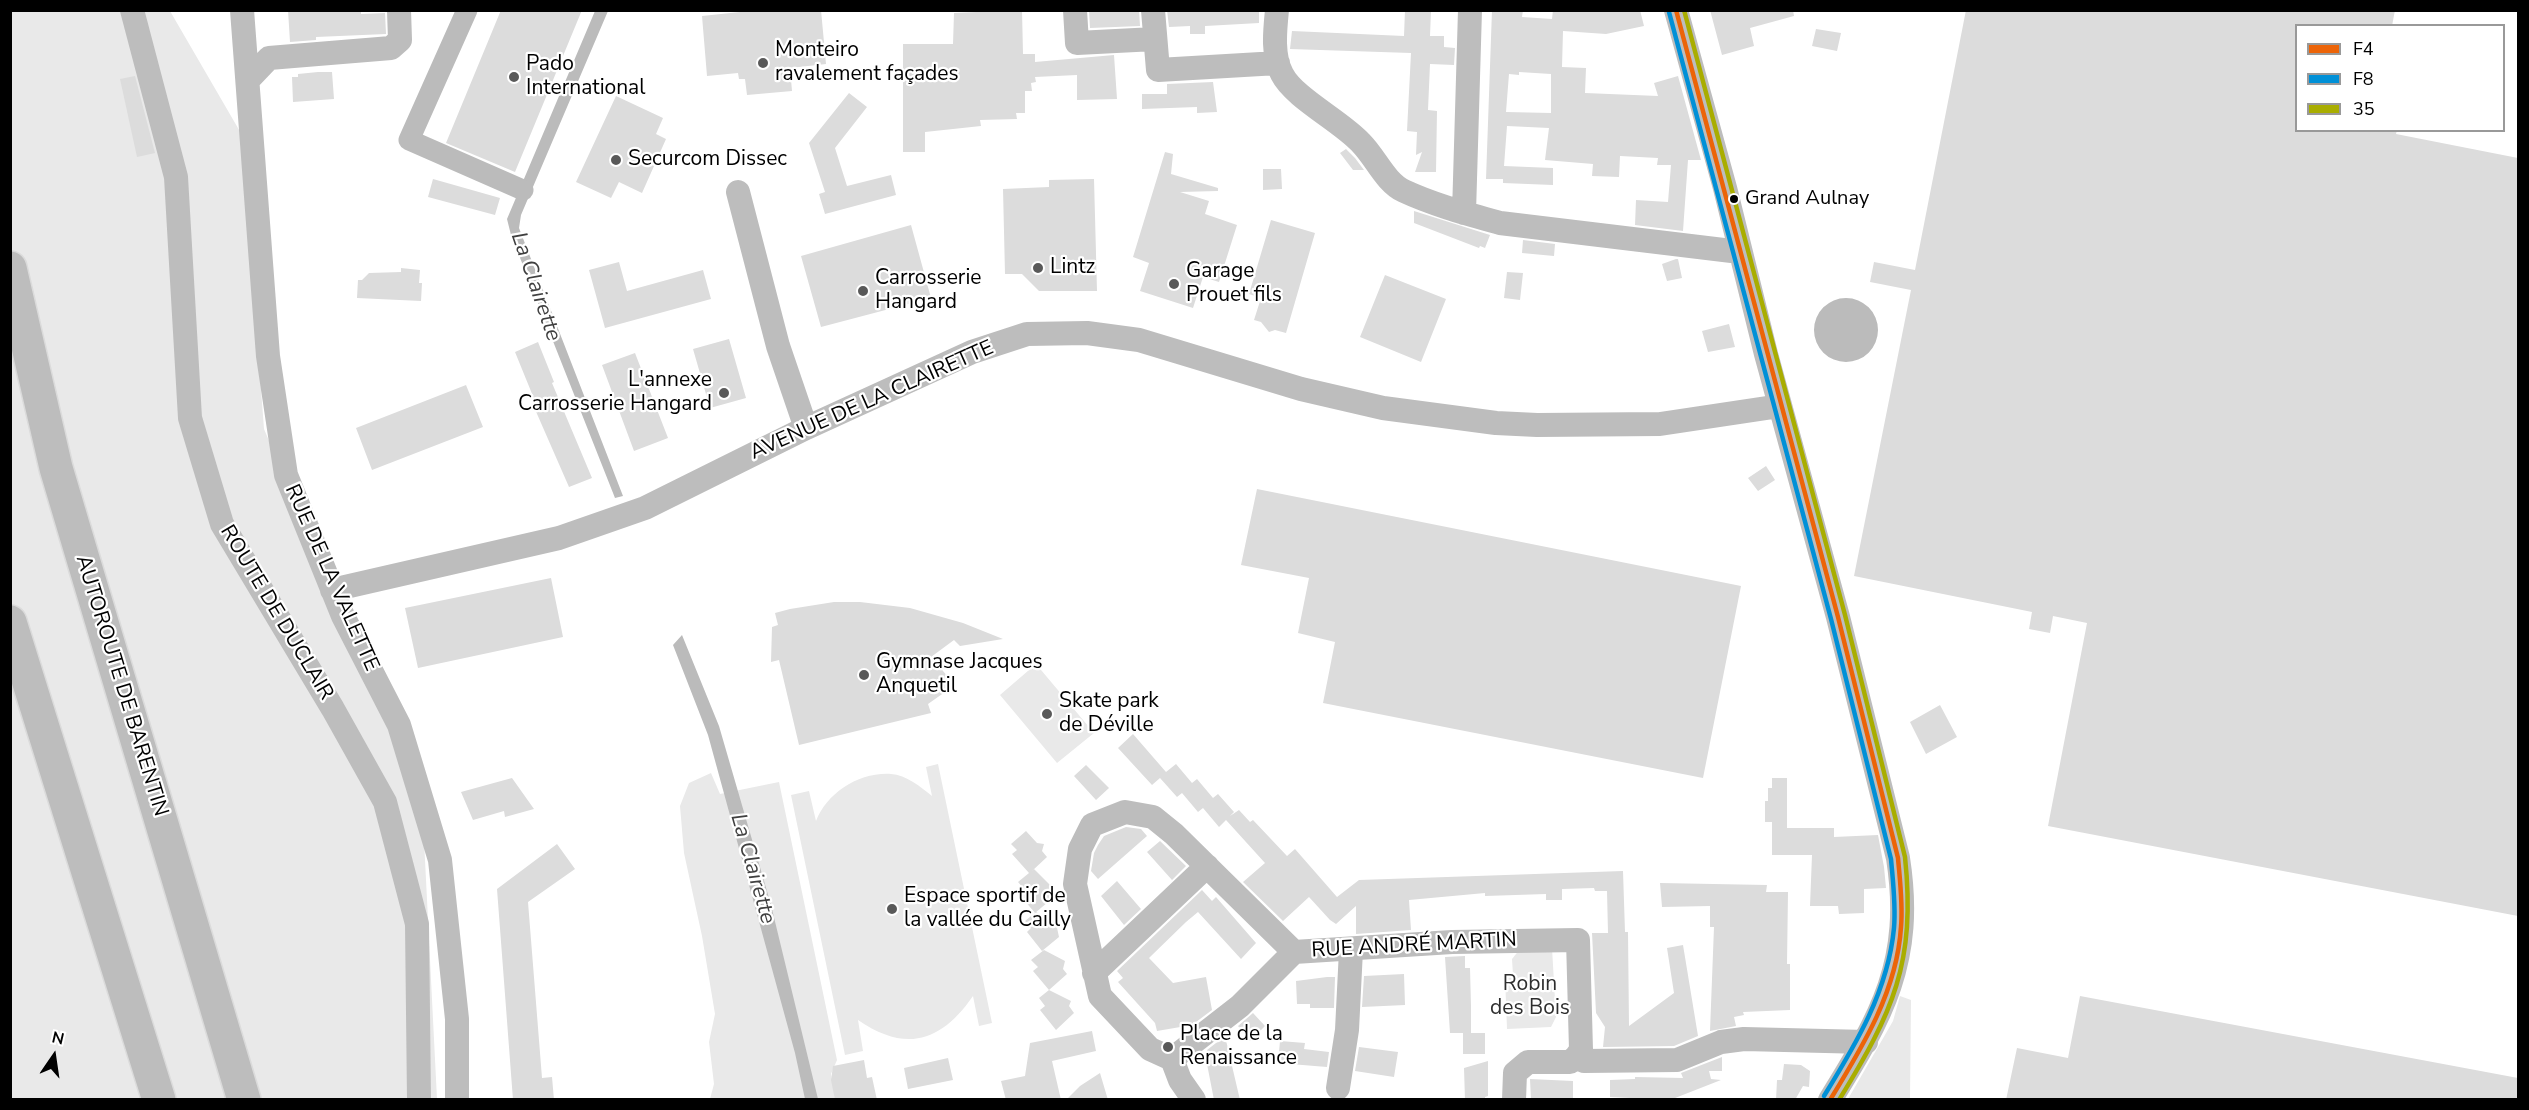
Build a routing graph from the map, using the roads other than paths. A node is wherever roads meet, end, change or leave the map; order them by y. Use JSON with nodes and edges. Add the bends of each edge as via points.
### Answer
{"nodes":[{"id":1,"x":132,"y":10,"type":"edge"},
{"id":2,"x":242,"y":10,"type":"edge"},
{"id":3,"x":399,"y":10,"type":"edge"},
{"id":4,"x":1075,"y":10,"type":"edge"},
{"id":5,"x":1153,"y":10,"type":"edge"},
{"id":6,"x":1277,"y":10,"type":"edge"},
{"id":7,"x":1470,"y":10,"type":"edge"},
{"id":8,"x":1676,"y":10,"type":"edge"},
{"id":9,"x":1155,"y":39,"type":"junction"},
{"id":10,"x":1278,"y":63,"type":"junction"},
{"id":11,"x":248,"y":80,"type":"junction"},
{"id":12,"x":738,"y":192,"type":"dead end"},
{"id":13,"x":1464,"y":213,"type":"junction"},
{"id":14,"x":1740,"y":252,"type":"junction"},
{"id":15,"x":10,"y":268,"type":"edge"},
{"id":16,"x":1780,"y":406,"type":"junction"},
{"id":17,"x":806,"y":428,"type":"junction"},
{"id":18,"x":332,"y":590,"type":"junction"},
{"id":19,"x":10,"y":622,"type":"edge"},
{"id":20,"x":1208,"y":866,"type":"junction"},
{"id":21,"x":1351,"y":950,"type":"junction"},
{"id":22,"x":1294,"y":952,"type":"junction"},
{"id":23,"x":1094,"y":973,"type":"junction"},
{"id":24,"x":1866,"y":1042,"type":"junction"},
{"id":25,"x":1576,"y":1057,"type":"junction"},
{"id":26,"x":1172,"y":1059,"type":"junction"},
{"id":27,"x":1338,"y":1088,"type":"dead end"},
{"id":28,"x":159,"y":1100,"type":"edge"},
{"id":29,"x":244,"y":1100,"type":"edge"},
{"id":30,"x":419,"y":1100,"type":"edge"},
{"id":31,"x":457,"y":1100,"type":"edge"},
{"id":32,"x":1194,"y":1100,"type":"edge"},
{"id":33,"x":1514,"y":1100,"type":"edge"},
{"id":34,"x":1830,"y":1100,"type":"edge"}],
"edges":[{"from":1,"to":30,"type":"street","name":"ROUTE DE DUCLAIR","via":[[176,177],[190,418],[222,524],[385,802],[417,924]]},
{"from":2,"to":11,"type":"street","name":"RUE DE LA VALETTE"},
{"from":3,"to":11,"type":"street","via":[[400,40],[391,48],[269,58]]},
{"from":4,"to":9,"type":"street","via":[[1077,43]]},
{"from":5,"to":9,"type":"street"},
{"from":6,"to":10,"type":"street"},
{"from":7,"to":13,"type":"street"},
{"from":8,"to":14,"type":"street"},
{"from":9,"to":10,"type":"street","via":[[1158,70]]},
{"from":10,"to":13,"type":"street","via":[[1293,89],[1340,123],[1393,184]]},
{"from":11,"to":18,"type":"street","name":"RUE DE LA VALETTE","via":[[268,356],[285,475]]},
{"from":12,"to":17,"type":"street","via":[[778,346]]},
{"from":13,"to":14,"type":"street","via":[[1500,223]]},
{"from":14,"to":16,"type":"street"},
{"from":15,"to":29,"type":"highway","name":"AUTOROUTE DE BARENTIN","via":[[56,468]]},
{"from":16,"to":17,"type":"street","name":"AVENUE DE LA CLAIRETTE","via":[[1660,424],[1496,423],[1360,403],[1139,340],[1088,333],[1027,334],[972,352]]},
{"from":16,"to":24,"type":"street","via":[[1842,634],[1902,879],[1895,973]]},
{"from":17,"to":18,"type":"street","name":"AVENUE DE LA CLAIRETTE","via":[[645,508],[559,538]]},
{"from":18,"to":31,"type":"street","name":"RUE DE LA VALETTE","via":[[399,725],[440,860],[457,1019]]},
{"from":19,"to":28,"type":"highway"},
{"from":20,"to":22,"type":"street"},
{"from":20,"to":23,"type":"street"},
{"from":20,"to":23,"type":"street","via":[[1153,817],[1125,812],[1092,825],[1080,849],[1075,884]]},
{"from":21,"to":22,"type":"street","name":"RUE ANDRÉ MARTIN"},
{"from":21,"to":25,"type":"street","name":"RUE ANDRÉ MARTIN","via":[[1452,942],[1578,940],[1581,1050]]},
{"from":21,"to":27,"type":"street","via":[[1347,1030]]},
{"from":22,"to":26,"type":"street","name":"RUE ANDRÉ MARTIN","via":[[1239,1006]]},
{"from":23,"to":26,"type":"street","via":[[1100,996],[1150,1049]]},
{"from":24,"to":25,"type":"street","via":[[1744,1039],[1721,1042],[1677,1060],[1584,1061]]},
{"from":24,"to":34,"type":"street"},
{"from":25,"to":33,"type":"street","via":[[1570,1062],[1528,1062],[1515,1073]]},
{"from":26,"to":32,"type":"street"}]}
